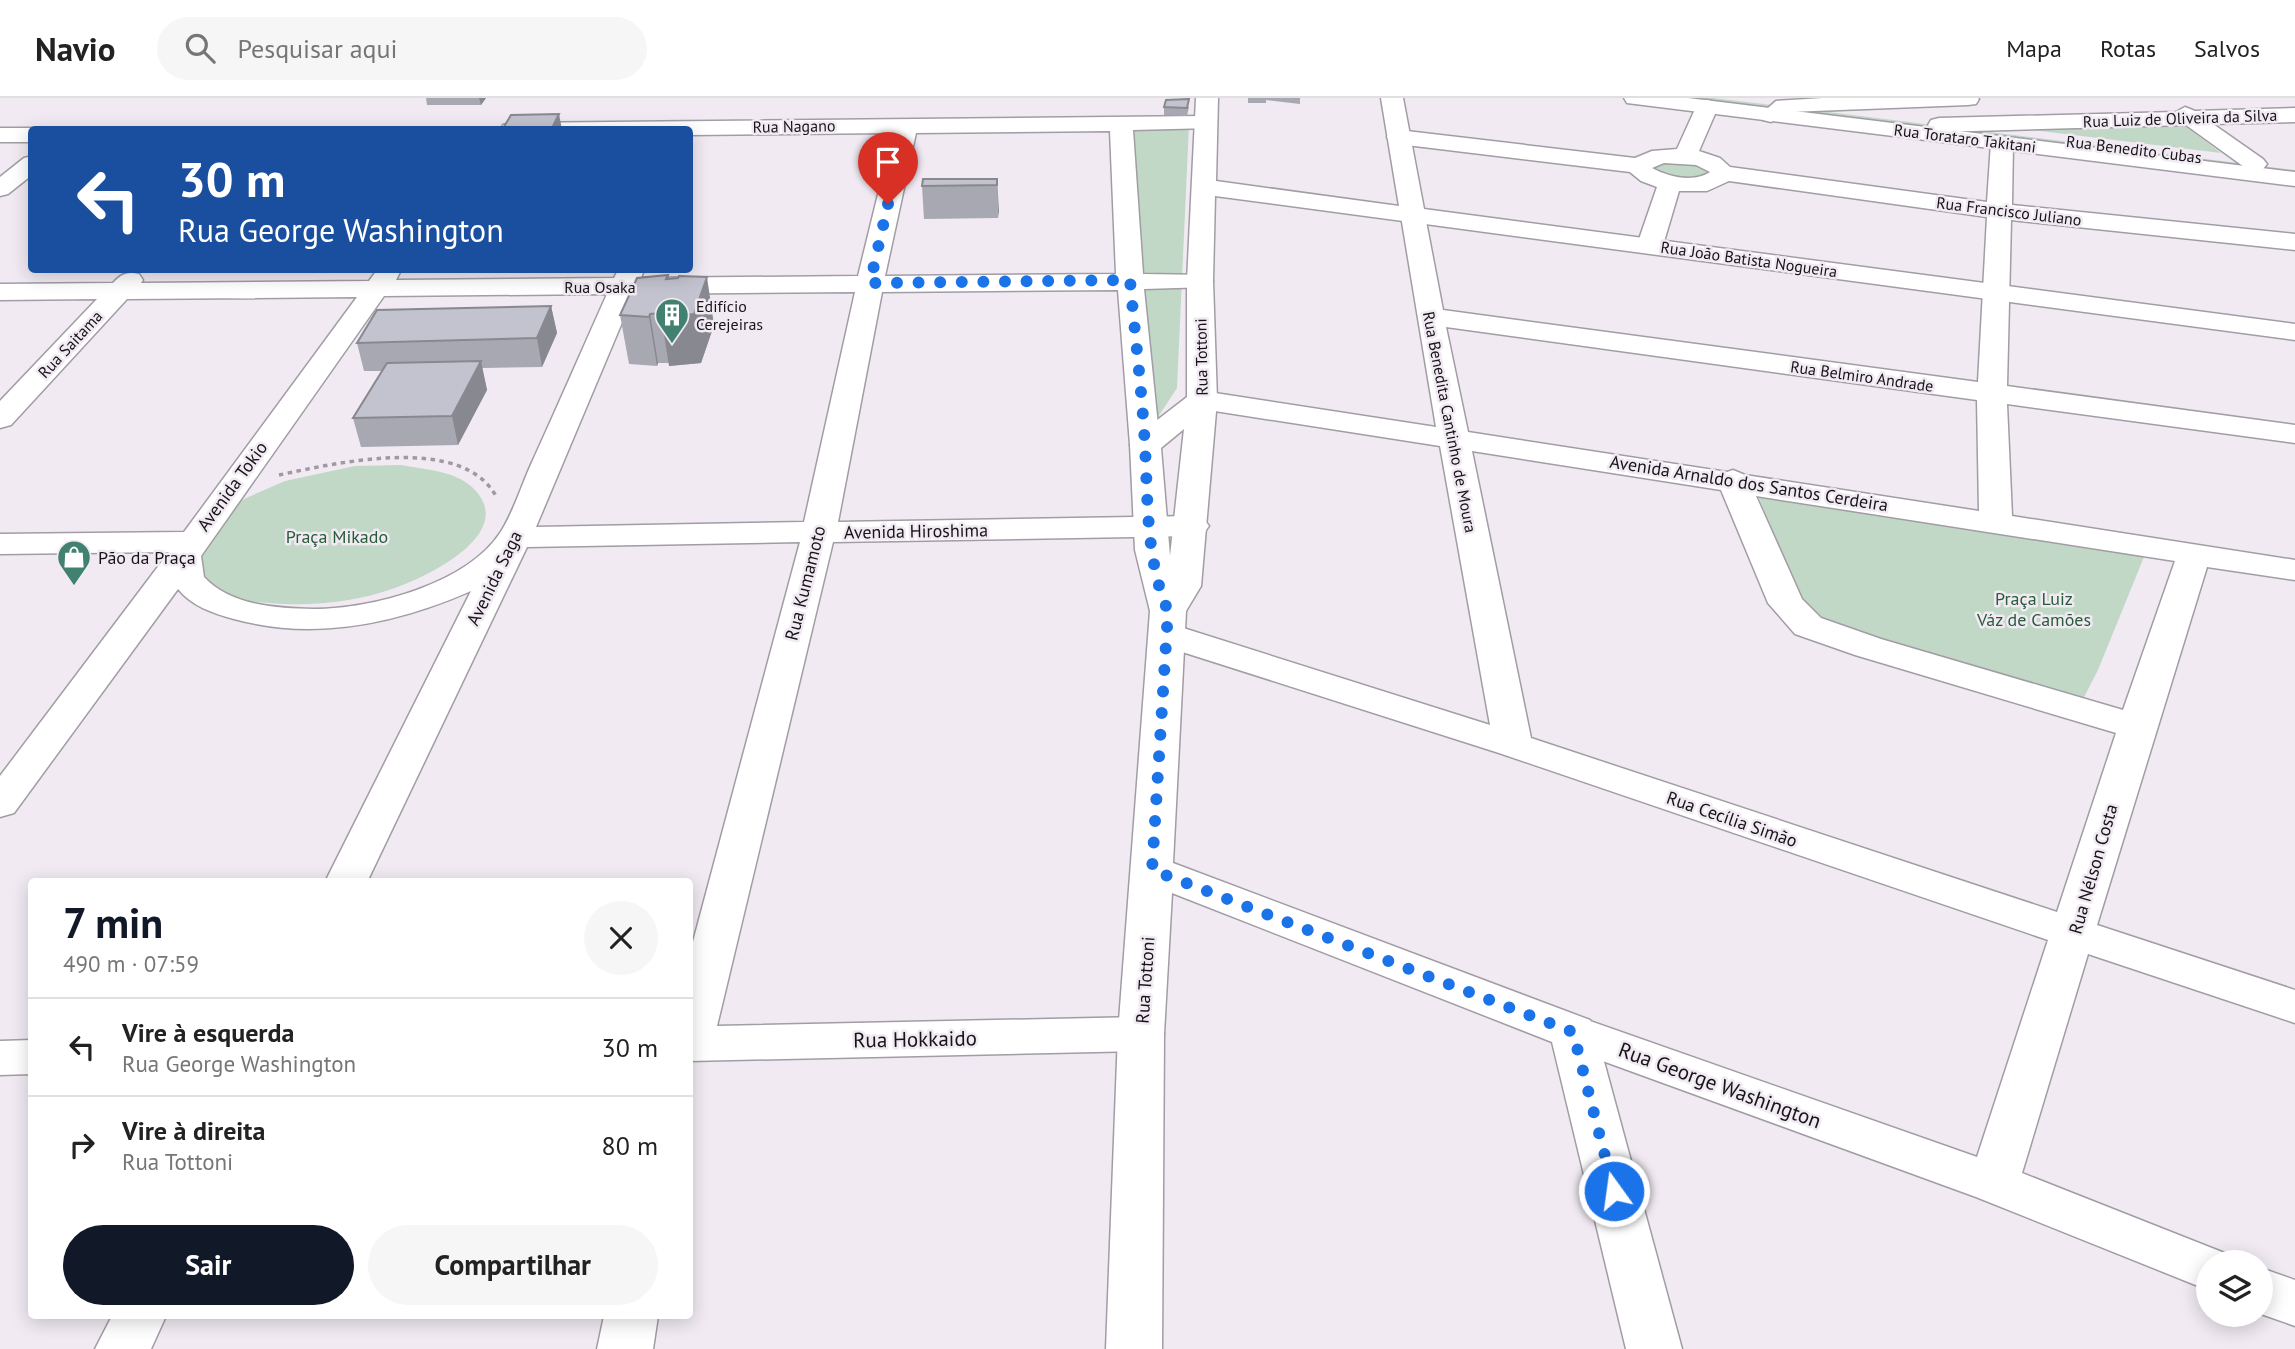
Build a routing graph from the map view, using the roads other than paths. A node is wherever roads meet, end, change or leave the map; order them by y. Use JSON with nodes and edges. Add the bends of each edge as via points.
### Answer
{"nodes":[{"id":1,"x":1207,"y":98,"type":"edge"},
{"id":2,"x":1392,"y":98,"type":"edge"},
{"id":3,"x":1635,"y":98,"type":"edge"},
{"id":4,"x":1967,"y":98,"type":"edge"},
{"id":5,"x":2164,"y":98,"type":"edge"},
{"id":6,"x":1714,"y":103,"type":"edge"},
{"id":7,"x":1778,"y":106,"type":"edge"},
{"id":8,"x":2295,"y":115,"type":"edge"},
{"id":9,"x":2190,"y":118,"type":"junction"},
{"id":10,"x":502,"y":119,"type":"edge"},
{"id":11,"x":1204,"y":123,"type":"junction"},
{"id":12,"x":1121,"y":124,"type":"junction"},
{"id":13,"x":906,"y":125,"type":"junction"},
{"id":14,"x":1939,"y":125,"type":"junction"},
{"id":15,"x":581,"y":126,"type":"edge"},
{"id":16,"x":2001,"y":133,"type":"junction"},
{"id":17,"x":0,"y":135,"type":"edge"},
{"id":18,"x":28,"y":135,"type":"edge"},
{"id":19,"x":694,"y":136,"type":"edge"},
{"id":20,"x":1398,"y":137,"type":"junction"},
{"id":21,"x":1685,"y":156,"type":"junction"},
{"id":22,"x":2255,"y":164,"type":"junction"},
{"id":23,"x":28,"y":166,"type":"edge"},
{"id":24,"x":1639,"y":166,"type":"junction"},
{"id":25,"x":2295,"y":169,"type":"edge"},
{"id":26,"x":1723,"y":173,"type":"junction"},
{"id":27,"x":2295,"y":179,"type":"edge"},
{"id":28,"x":1671,"y":183,"type":"junction"},
{"id":29,"x":1203,"y":187,"type":"junction"},
{"id":30,"x":0,"y":189,"type":"edge"},
{"id":31,"x":1999,"y":211,"type":"junction"},
{"id":32,"x":1413,"y":216,"type":"junction"},
{"id":33,"x":2295,"y":242,"type":"edge"},
{"id":34,"x":1650,"y":245,"type":"junction"},
{"id":35,"x":137,"y":273,"type":"edge"},
{"id":36,"x":383,"y":279,"type":"edge"},
{"id":37,"x":627,"y":279,"type":"edge"},
{"id":38,"x":1130,"y":280,"type":"junction"},
{"id":39,"x":1200,"y":281,"type":"junction"},
{"id":40,"x":870,"y":283,"type":"junction"},
{"id":41,"x":120,"y":290,"type":"junction"},
{"id":42,"x":0,"y":292,"type":"edge"},
{"id":43,"x":1997,"y":292,"type":"junction"},
{"id":44,"x":1430,"y":317,"type":"junction"},
{"id":45,"x":2295,"y":332,"type":"edge"},
{"id":46,"x":1992,"y":393,"type":"junction"},
{"id":47,"x":1202,"y":400,"type":"junction"},
{"id":48,"x":0,"y":419,"type":"edge"},
{"id":49,"x":2295,"y":434,"type":"edge"},
{"id":50,"x":1453,"y":437,"type":"junction"},
{"id":51,"x":1145,"y":445,"type":"junction"},
{"id":52,"x":1733,"y":480,"type":"junction"},
{"id":53,"x":1996,"y":522,"type":"junction"},
{"id":54,"x":1192,"y":526,"type":"junction"},
{"id":55,"x":1149,"y":527,"type":"junction"},
{"id":56,"x":819,"y":532,"type":"junction"},
{"id":57,"x":515,"y":537,"type":"junction"},
{"id":58,"x":0,"y":544,"type":"edge"},
{"id":59,"x":188,"y":549,"type":"junction"},
{"id":60,"x":2194,"y":555,"type":"junction"},
{"id":61,"x":2295,"y":570,"type":"edge"},
{"id":62,"x":1168,"y":623,"type":"junction"},
{"id":63,"x":2135,"y":726,"type":"junction"},
{"id":64,"x":1513,"y":745,"type":"junction"},
{"id":65,"x":0,"y":804,"type":"edge"},
{"id":66,"x":1152,"y":870,"type":"junction"},
{"id":67,"x":348,"y":878,"type":"edge"},
{"id":68,"x":2074,"y":934,"type":"junction"},
{"id":69,"x":2295,"y":1007,"type":"edge"},
{"id":70,"x":693,"y":1029,"type":"edge"},
{"id":71,"x":1573,"y":1032,"type":"junction"},
{"id":72,"x":1141,"y":1034,"type":"junction"},
{"id":73,"x":693,"y":1041,"type":"edge"},
{"id":74,"x":28,"y":1057,"type":"edge"},
{"id":75,"x":0,"y":1058,"type":"edge"},
{"id":76,"x":1994,"y":1183,"type":"junction"},
{"id":77,"x":2196,"y":1264,"type":"edge"},
{"id":78,"x":2273,"y":1295,"type":"edge"},
{"id":79,"x":2295,"y":1304,"type":"edge"},
{"id":80,"x":138,"y":1319,"type":"edge"},
{"id":81,"x":630,"y":1319,"type":"edge"},
{"id":82,"x":123,"y":1349,"type":"edge"},
{"id":83,"x":625,"y":1349,"type":"edge"},
{"id":84,"x":1134,"y":1349,"type":"edge"},
{"id":85,"x":1654,"y":1349,"type":"edge"}],
"edges":[{"from":1,"to":11,"type":"street","name":"Rua Tottoni"},
{"from":2,"to":20,"type":"street","name":"Rua Benedita Cantinho de Moura"},
{"from":3,"to":6,"type":"street","name":"Rua Torataro Takitani"},
{"from":4,"to":7,"type":"street"},
{"from":4,"to":16,"type":"street"},
{"from":5,"to":9,"type":"street"},
{"from":6,"to":7,"type":"street","name":"Rua Torataro Takitani"},
{"from":6,"to":21,"type":"street"},
{"from":7,"to":14,"type":"street","name":"Rua Benedito Cubas"},
{"from":7,"to":16,"type":"street","name":"Rua Torataro Takitani"},
{"from":8,"to":9,"type":"street","name":"Rua Luiz de Oliveira da Silva"},
{"from":9,"to":16,"type":"street","name":"Rua Luiz de Oliveira da Silva"},
{"from":9,"to":22,"type":"street"},
{"from":10,"to":15,"type":"street","name":"Rua Nagano"},
{"from":11,"to":12,"type":"street","name":"Rua Nagano"},
{"from":11,"to":29,"type":"street","name":"Rua Tottoni"},
{"from":12,"to":13,"type":"street","name":"Rua Nagano"},
{"from":12,"to":38,"type":"street","name":"Rua Tottoni"},
{"from":13,"to":19,"type":"street","name":"Rua Nagano"},
{"from":13,"to":40,"type":"street","name":"Rua Kumamoto"},
{"from":14,"to":16,"type":"street","name":"Rua Luiz de Oliveira da Silva"},
{"from":14,"to":22,"type":"street","name":"Rua Benedito Cubas"},
{"from":16,"to":27,"type":"street","name":"Rua Torataro Takitani"},
{"from":16,"to":31,"type":"street"},
{"from":17,"to":18,"type":"street"},
{"from":20,"to":24,"type":"street"},
{"from":20,"to":32,"type":"street","name":"Rua Benedita Cantinho de Moura"},
{"from":21,"to":24,"type":"street","via":[[1652,158]]},
{"from":21,"to":26,"type":"street","via":[[1714,163]]},
{"from":22,"to":25,"type":"street","name":"Rua Benedito Cubas"},
{"from":23,"to":30,"type":"street"},
{"from":24,"to":28,"type":"street","via":[[1649,177]]},
{"from":26,"to":28,"type":"street","via":[[1711,182]]},
{"from":26,"to":31,"type":"street","name":"Rua Francisco Juliano"},
{"from":28,"to":34,"type":"street"},
{"from":29,"to":32,"type":"street","name":"Rua João Batista Nogueira"},
{"from":29,"to":39,"type":"street","name":"Rua Tottoni"},
{"from":31,"to":33,"type":"street","name":"Rua Francisco Juliano"},
{"from":31,"to":43,"type":"street"},
{"from":32,"to":34,"type":"street","name":"Rua João Batista Nogueira"},
{"from":32,"to":44,"type":"street","name":"Rua Benedita Cantinho de Moura"},
{"from":34,"to":43,"type":"street","name":"Rua João Batista Nogueira"},
{"from":35,"to":41,"type":"street","name":"Rua Saitama"},
{"from":36,"to":37,"type":"street","name":"Rua Osaka"},
{"from":36,"to":41,"type":"street","name":"Rua Osaka"},
{"from":36,"to":59,"type":"street","name":"Avenida Tokio"},
{"from":37,"to":40,"type":"street","name":"Rua Osaka"},
{"from":37,"to":57,"type":"street","name":"Avenida Saga"},
{"from":38,"to":39,"type":"street","name":"Rua Osaka"},
{"from":38,"to":40,"type":"street","name":"Rua Osaka"},
{"from":38,"to":51,"type":"street","name":"Rua Tottoni"},
{"from":39,"to":47,"type":"street","name":"Rua Tottoni"},
{"from":40,"to":56,"type":"street","name":"Rua Kumamoto"},
{"from":41,"to":42,"type":"street","name":"Rua Osaka"},
{"from":41,"to":48,"type":"street","name":"Rua Saitama"},
{"from":43,"to":45,"type":"street","name":"Rua João Batista Nogueira"},
{"from":43,"to":46,"type":"street"},
{"from":44,"to":46,"type":"street","name":"Rua Belmiro Andrade"},
{"from":44,"to":50,"type":"street","name":"Rua Benedita Cantinho de Moura"},
{"from":46,"to":49,"type":"street","name":"Rua Belmiro Andrade"},
{"from":46,"to":53,"type":"street"},
{"from":47,"to":50,"type":"street","name":"Avenida Arnaldo dos Santos Cerdeira"},
{"from":47,"to":51,"type":"street"},
{"from":47,"to":54,"type":"street","name":"Rua Tottoni"},
{"from":50,"to":52,"type":"street","name":"Avenida Arnaldo dos Santos Cerdeira"},
{"from":50,"to":64,"type":"street","name":"Rua Benedita Cantinho de Moura"},
{"from":51,"to":55,"type":"street","name":"Rua Tottoni"},
{"from":52,"to":53,"type":"street","name":"Avenida Arnaldo dos Santos Cerdeira"},
{"from":52,"to":63,"type":"street","via":[[1786,603],[1808,626]]},
{"from":53,"to":60,"type":"street","name":"Avenida Arnaldo dos Santos Cerdeira"},
{"from":54,"to":55,"type":"street","name":"Avenida Hiroshima"},
{"from":54,"to":62,"type":"street","name":"Rua Tottoni","via":[[1184,586]]},
{"from":55,"to":56,"type":"street","name":"Avenida Hiroshima"},
{"from":55,"to":62,"type":"street","name":"Rua Tottoni","via":[[1157,586]]},
{"from":56,"to":57,"type":"street","name":"Avenida Hiroshima"},
{"from":56,"to":70,"type":"street","name":"Rua Kumamoto"},
{"from":57,"to":59,"type":"street","via":[[471,578],[417,601],[355,615],[293,620],[251,615],[208,600],[186,576]]},
{"from":57,"to":67,"type":"street","name":"Avenida Saga"},
{"from":58,"to":59,"type":"street"},
{"from":59,"to":65,"type":"street","name":"Avenida Tokio"},
{"from":60,"to":61,"type":"street","name":"Avenida Arnaldo dos Santos Cerdeira"},
{"from":60,"to":63,"type":"street","name":"Rua Nélson Costa"},
{"from":62,"to":64,"type":"street","name":"Rua Cecília Simão"},
{"from":62,"to":66,"type":"street","name":"Rua Tottoni"},
{"from":63,"to":68,"type":"street","name":"Rua Nélson Costa"},
{"from":64,"to":68,"type":"street","name":"Rua Cecília Simão"},
{"from":66,"to":71,"type":"street","name":"Rua George Washington"},
{"from":66,"to":72,"type":"street","name":"Rua Tottoni"},
{"from":68,"to":69,"type":"street","name":"Rua Cecília Simão"},
{"from":68,"to":76,"type":"street","name":"Rua Nélson Costa"},
{"from":71,"to":76,"type":"street","name":"Rua George Washington"},
{"from":71,"to":85,"type":"street"},
{"from":72,"to":73,"type":"street","name":"Rua Hokkaido"},
{"from":72,"to":84,"type":"street","name":"Rua Tottoni"},
{"from":74,"to":75,"type":"street"},
{"from":76,"to":77,"type":"street","name":"Rua George Washington"},
{"from":78,"to":79,"type":"street"},
{"from":80,"to":82,"type":"street"},
{"from":81,"to":83,"type":"street"}]}
